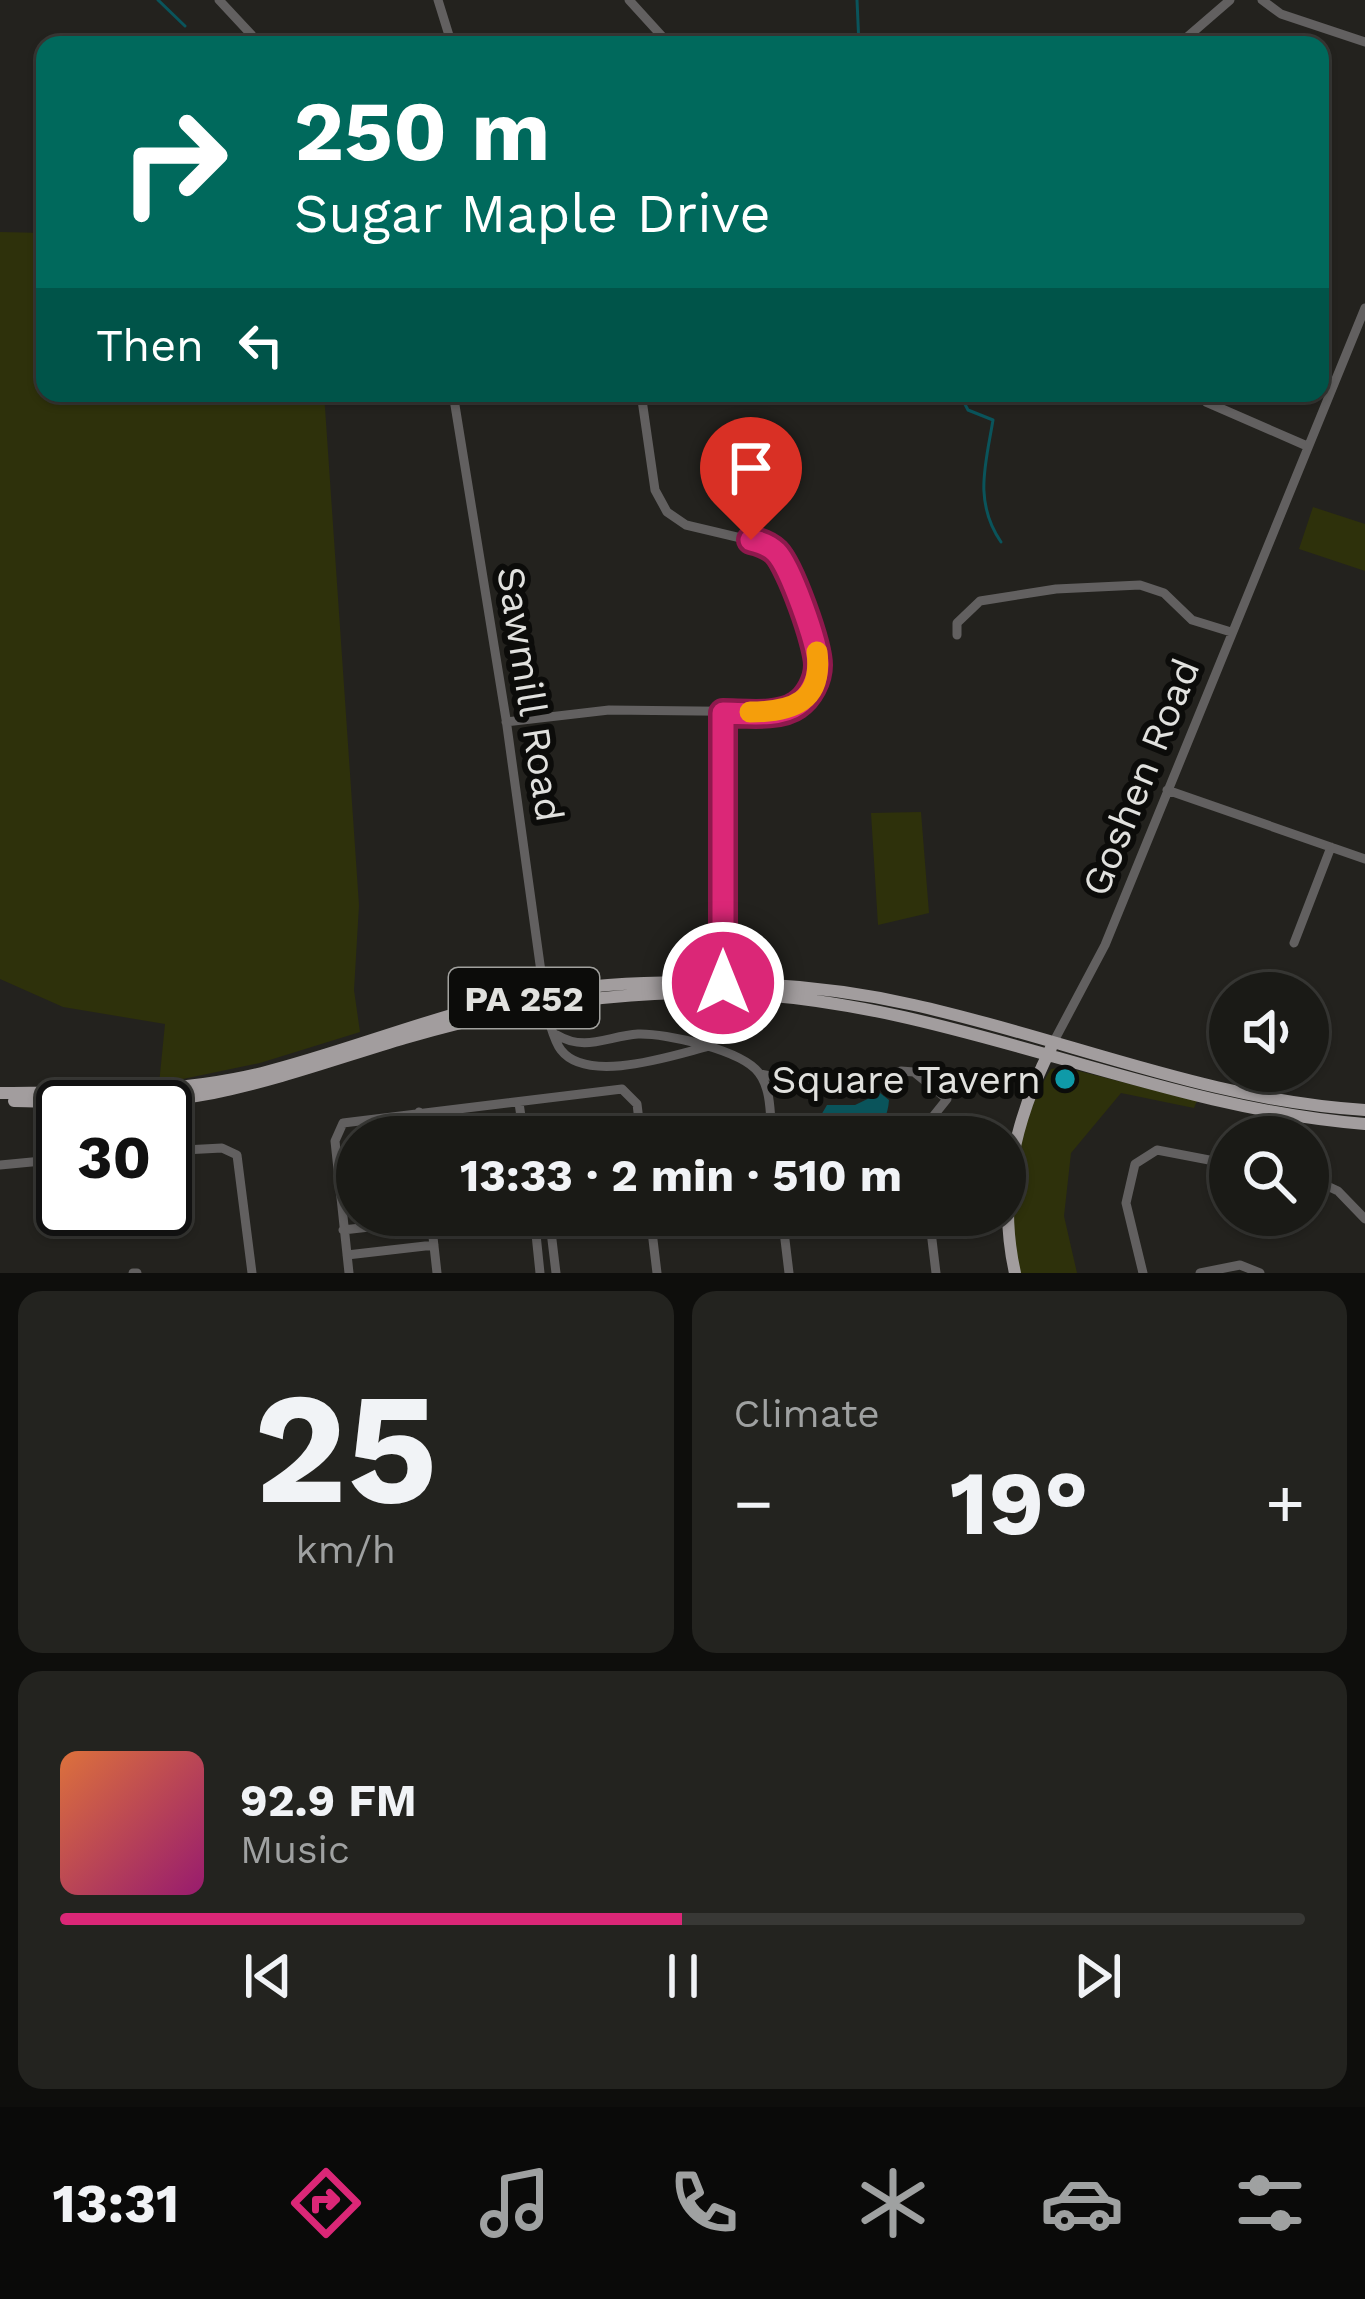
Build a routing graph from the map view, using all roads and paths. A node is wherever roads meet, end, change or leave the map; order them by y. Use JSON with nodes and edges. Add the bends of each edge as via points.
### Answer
{"nodes":[{"id":1,"x":219,"y":0,"type":"edge"},
{"id":2,"x":438,"y":0,"type":"edge"},
{"id":3,"x":629,"y":0,"type":"edge"},
{"id":4,"x":1230,"y":0,"type":"edge"},
{"id":5,"x":1262,"y":0,"type":"edge"},
{"id":6,"x":253,"y":36,"type":"edge"},
{"id":7,"x":449,"y":36,"type":"edge"},
{"id":8,"x":662,"y":36,"type":"edge"},
{"id":9,"x":1188,"y":36,"type":"edge"},
{"id":10,"x":1365,"y":42,"type":"edge"},
{"id":11,"x":1365,"y":308,"type":"edge"},
{"id":12,"x":1329,"y":394,"type":"edge"},
{"id":13,"x":455,"y":402,"type":"edge"},
{"id":14,"x":642,"y":402,"type":"edge"},
{"id":15,"x":1206,"y":402,"type":"edge"},
{"id":16,"x":1325,"y":402,"type":"edge"},
{"id":17,"x":1307,"y":446,"type":"junction"},
{"id":18,"x":1231,"y":632,"type":"junction"},
{"id":19,"x":956,"y":635,"type":"dead end"},
{"id":20,"x":723,"y":713,"type":"junction"},
{"id":21,"x":506,"y":722,"type":"junction"},
{"id":22,"x":1167,"y":790,"type":"junction"},
{"id":23,"x":1331,"y":847,"type":"junction"},
{"id":24,"x":1365,"y":859,"type":"edge"},
{"id":25,"x":1294,"y":943,"type":"dead end"},
{"id":26,"x":723,"y":983,"type":"junction"},
{"id":27,"x":545,"y":998,"type":"junction"},
{"id":28,"x":882,"y":1006,"type":"junction"},
{"id":29,"x":553,"y":1032,"type":"junction"},
{"id":30,"x":626,"y":1036,"type":"junction"},
{"id":31,"x":706,"y":1047,"type":"junction"},
{"id":32,"x":1051,"y":1048,"type":"junction"},
{"id":33,"x":631,"y":1063,"type":"junction"},
{"id":34,"x":760,"y":1074,"type":"junction"},
{"id":35,"x":0,"y":1097,"type":"edge"},
{"id":36,"x":519,"y":1103,"type":"junction"},
{"id":37,"x":1365,"y":1110,"type":"edge"},
{"id":38,"x":419,"y":1112,"type":"junction"},
{"id":39,"x":391,"y":1116,"type":"edge"},
{"id":40,"x":419,"y":1116,"type":"edge"},
{"id":41,"x":521,"y":1116,"type":"edge"},
{"id":42,"x":638,"y":1116,"type":"edge"},
{"id":43,"x":770,"y":1116,"type":"edge"},
{"id":44,"x":933,"y":1116,"type":"edge"},
{"id":45,"x":1365,"y":1124,"type":"edge"},
{"id":46,"x":192,"y":1150,"type":"edge"},
{"id":47,"x":1209,"y":1160,"type":"edge"},
{"id":48,"x":36,"y":1162,"type":"edge"},
{"id":49,"x":0,"y":1166,"type":"edge"},
{"id":50,"x":1329,"y":1187,"type":"edge"},
{"id":51,"x":1365,"y":1219,"type":"edge"},
{"id":52,"x":345,"y":1236,"type":"edge"},
{"id":53,"x":433,"y":1236,"type":"edge"},
{"id":54,"x":536,"y":1236,"type":"edge"},
{"id":55,"x":552,"y":1236,"type":"edge"},
{"id":56,"x":652,"y":1236,"type":"edge"},
{"id":57,"x":785,"y":1236,"type":"edge"},
{"id":58,"x":932,"y":1236,"type":"edge"},
{"id":59,"x":434,"y":1245,"type":"junction"},
{"id":60,"x":347,"y":1255,"type":"junction"},
{"id":61,"x":252,"y":1273,"type":"edge"},
{"id":62,"x":349,"y":1273,"type":"edge"},
{"id":63,"x":437,"y":1273,"type":"edge"},
{"id":64,"x":540,"y":1273,"type":"edge"},
{"id":65,"x":556,"y":1273,"type":"edge"},
{"id":66,"x":657,"y":1273,"type":"edge"},
{"id":67,"x":789,"y":1273,"type":"edge"},
{"id":68,"x":936,"y":1273,"type":"edge"},
{"id":69,"x":1015,"y":1273,"type":"edge"},
{"id":70,"x":1143,"y":1273,"type":"edge"},
{"id":71,"x":1200,"y":1273,"type":"edge"},
{"id":72,"x":1259,"y":1273,"type":"edge"}],
"edges":[{"from":1,"to":6,"type":"street"},
{"from":2,"to":7,"type":"street"},
{"from":3,"to":8,"type":"street"},
{"from":4,"to":9,"type":"street"},
{"from":5,"to":10,"type":"street"},
{"from":11,"to":12,"type":"street","name":"Goshen Road"},
{"from":13,"to":21,"type":"street","name":"Sawmill Road"},
{"from":14,"to":20,"type":"street","via":[[662,505],[686,525],[778,554],[817,651],[815,680],[794,707]]},
{"from":15,"to":17,"type":"street"},
{"from":16,"to":17,"type":"street","name":"Goshen Road"},
{"from":17,"to":18,"type":"street","name":"Goshen Road"},
{"from":18,"to":19,"type":"street","via":[[1192,620],[1164,593],[1140,585],[980,601],[957,623]]},
{"from":18,"to":22,"type":"street","name":"Goshen Road"},
{"from":20,"to":21,"type":"street","via":[[609,710]]},
{"from":20,"to":26,"type":"street"},
{"from":21,"to":27,"type":"street","name":"Sawmill Road"},
{"from":22,"to":23,"type":"street"},
{"from":22,"to":32,"type":"street","name":"Goshen Road","via":[[1106,945]]},
{"from":23,"to":24,"type":"street"},
{"from":23,"to":25,"type":"street"},
{"from":26,"to":27,"type":"main road","number":"PA 252"},
{"from":26,"to":28,"type":"main road","number":"PA 252","via":[[819,989]]},
{"from":27,"to":28,"type":"main road","number":"PA 252","via":[[729,993]]},
{"from":27,"to":29,"type":"street","name":"Sawmill Road"},
{"from":27,"to":35,"type":"main road","number":"PA 252","via":[[217,1082]]},
{"from":28,"to":32,"type":"main road","number":"PA 252"},
{"from":29,"to":30,"type":"street","via":[[586,1045]]},
{"from":29,"to":33,"type":"street","via":[[560,1049],[581,1063]]},
{"from":30,"to":31,"type":"street"},
{"from":30,"to":33,"type":"street"},
{"from":31,"to":33,"type":"street"},
{"from":31,"to":34,"type":"street"},
{"from":32,"to":37,"type":"main road","number":"PA 252","via":[[1291,1102]]},
{"from":32,"to":45,"type":"main road","number":"PA 252","via":[[1231,1102]]},
{"from":32,"to":69,"type":"main road","name":"Goshen Road","via":[[1011,1160]]},
{"from":34,"to":43,"type":"street"},
{"from":34,"to":44,"type":"street","via":[[830,1087],[914,1072],[947,1099]]},
{"from":36,"to":38,"type":"street"},
{"from":36,"to":41,"type":"street"},
{"from":36,"to":42,"type":"street","via":[[622,1089]]},
{"from":38,"to":39,"type":"street"},
{"from":38,"to":40,"type":"street"},
{"from":46,"to":61,"type":"street","via":[[236,1155]]},
{"from":47,"to":70,"type":"street","via":[[1157,1150],[1136,1164],[1126,1203]]},
{"from":48,"to":49,"type":"street"},
{"from":50,"to":51,"type":"street"},
{"from":52,"to":60,"type":"street"},
{"from":53,"to":59,"type":"street"},
{"from":54,"to":64,"type":"street"},
{"from":55,"to":65,"type":"street"},
{"from":56,"to":66,"type":"street"},
{"from":57,"to":67,"type":"street"},
{"from":58,"to":68,"type":"street"},
{"from":59,"to":60,"type":"street"},
{"from":59,"to":63,"type":"street"},
{"from":60,"to":62,"type":"street"},
{"from":71,"to":72,"type":"street","via":[[1240,1265]]}]}
